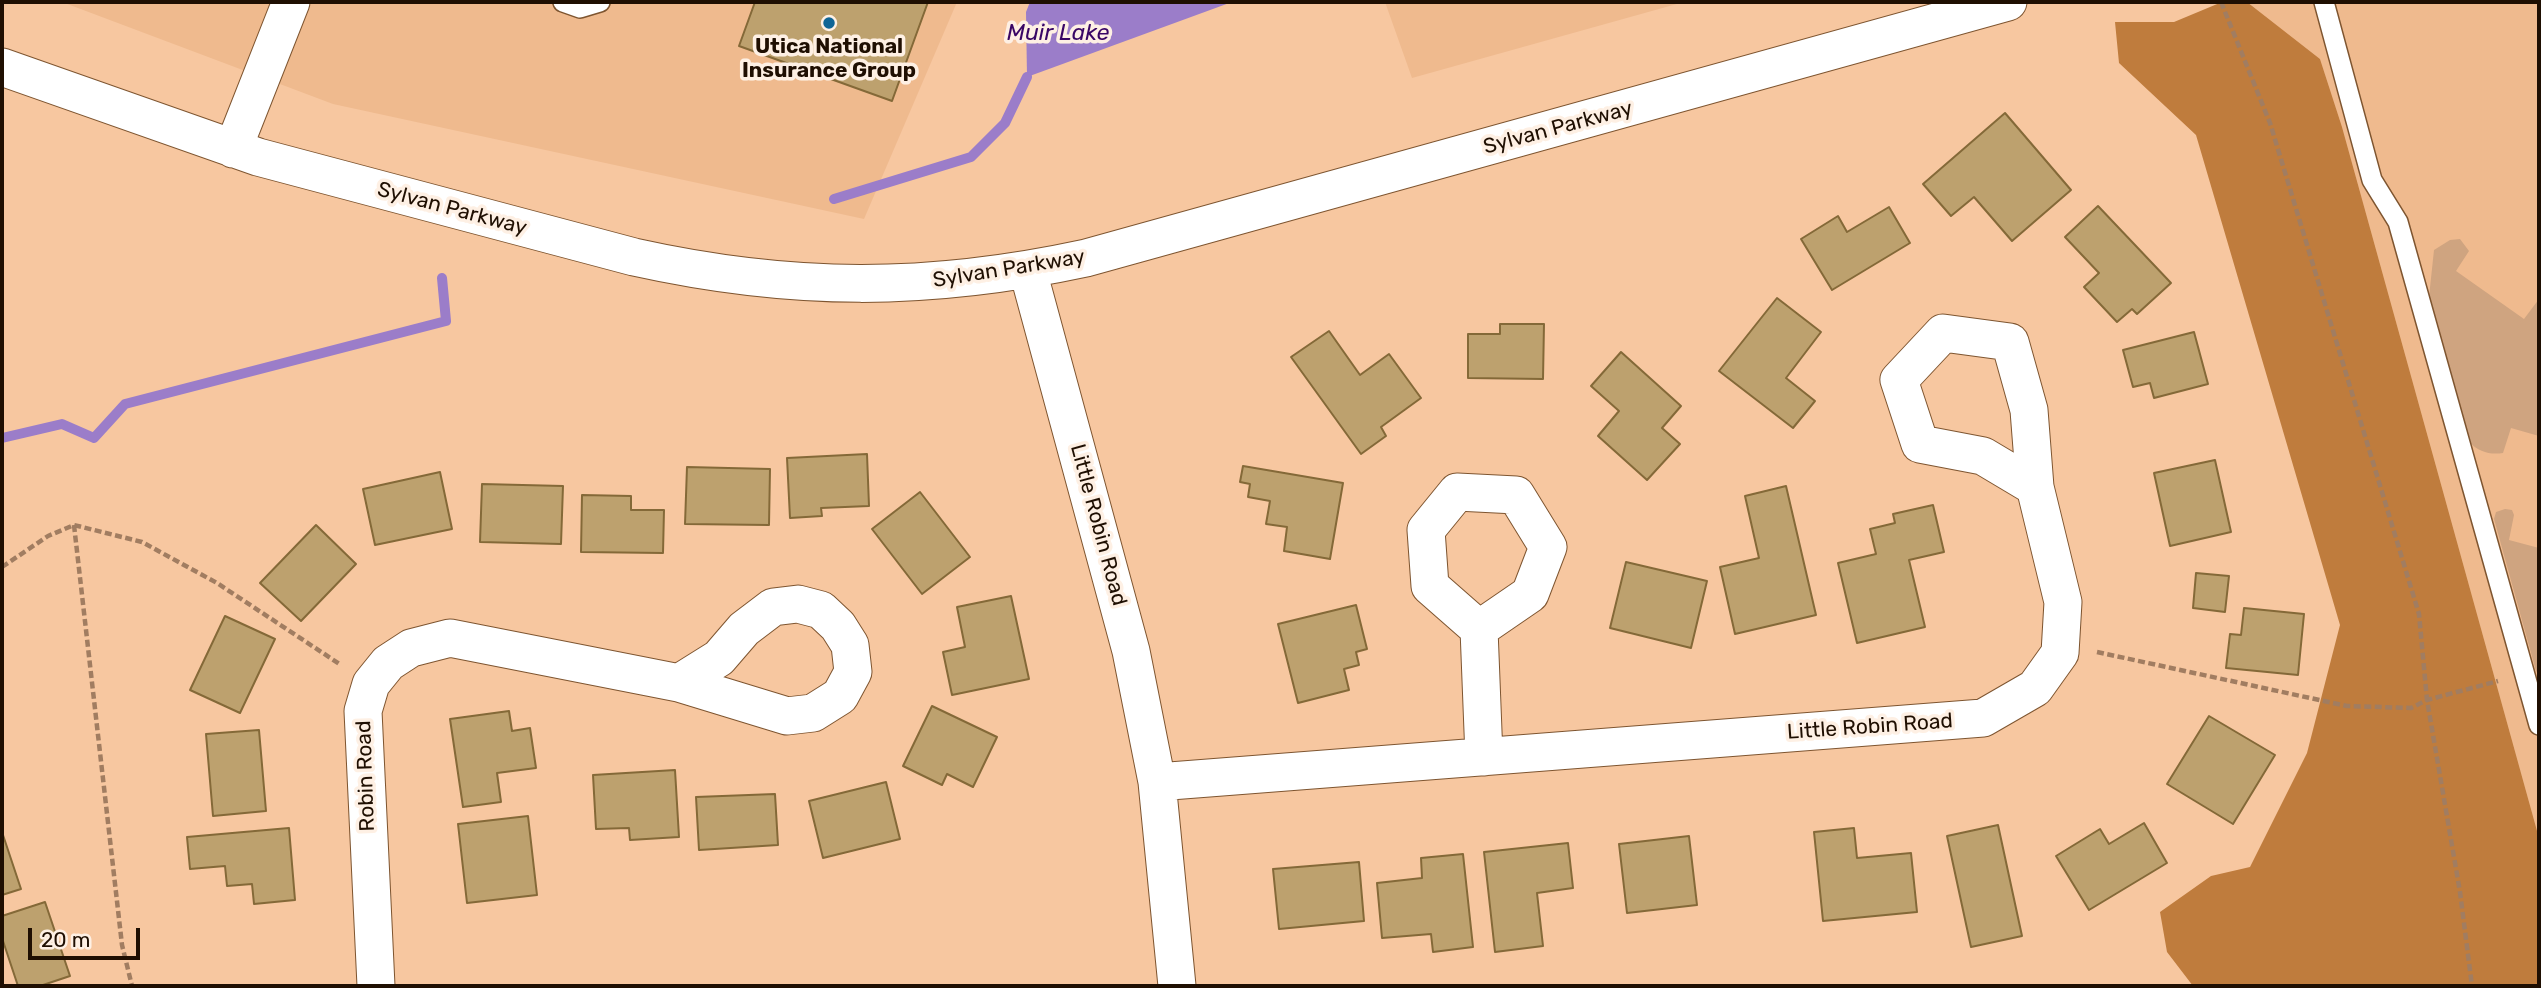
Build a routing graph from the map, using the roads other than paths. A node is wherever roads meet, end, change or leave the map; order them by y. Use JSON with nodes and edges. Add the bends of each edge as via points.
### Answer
{"nodes":[{"id":1,"x":291,"y":2,"type":"edge"},
{"id":2,"x":563,"y":2,"type":"edge"},
{"id":3,"x":600,"y":2,"type":"edge"},
{"id":4,"x":2008,"y":2,"type":"edge"},
{"id":5,"x":2324,"y":2,"type":"edge"},
{"id":6,"x":3,"y":69,"type":"edge"},
{"id":7,"x":233,"y":149,"type":"junction"},
{"id":8,"x":1028,"y":271,"type":"junction"},
{"id":9,"x":2035,"y":487,"type":"junction"},
{"id":10,"x":1479,"y":629,"type":"dead end"},
{"id":11,"x":679,"y":683,"type":"dead end"},
{"id":12,"x":2539,"y":725,"type":"edge"},
{"id":13,"x":1484,"y":757,"type":"junction"},
{"id":14,"x":1157,"y":782,"type":"junction"},
{"id":15,"x":376,"y":986,"type":"edge"},
{"id":16,"x":1177,"y":986,"type":"edge"}],
"edges":[{"from":1,"to":7,"type":"street"},
{"from":2,"to":3,"type":"lane","via":[[580,8]]},
{"from":4,"to":8,"type":"street","name":"Sylvan Parkway"},
{"from":5,"to":12,"type":"lane","via":[[2372,180],[2398,222]]},
{"from":6,"to":7,"type":"street","name":"Sylvan Parkway"},
{"from":7,"to":8,"type":"street","name":"Sylvan Parkway","via":[[694,270],[785,282],[877,286]]},
{"from":8,"to":14,"type":"street","name":"Little Robin Road","via":[[1131,651]]},
{"from":9,"to":9,"type":"street","via":[[2029,410],[2010,342],[1942,333],[1899,380],[1920,444],[1983,456]]},
{"from":9,"to":13,"type":"street","name":"Little Robin Road","via":[[2063,602],[2060,653],[2035,688],[1983,718]]},
{"from":10,"to":13,"type":"street"},
{"from":11,"to":15,"type":"street","name":"Robin Road","via":[[450,638],[411,648],[388,663],[371,684],[363,711]]},
{"from":13,"to":14,"type":"street","name":"Little Robin Road"},
{"from":14,"to":16,"type":"street","name":"Little Robin Road"}]}
